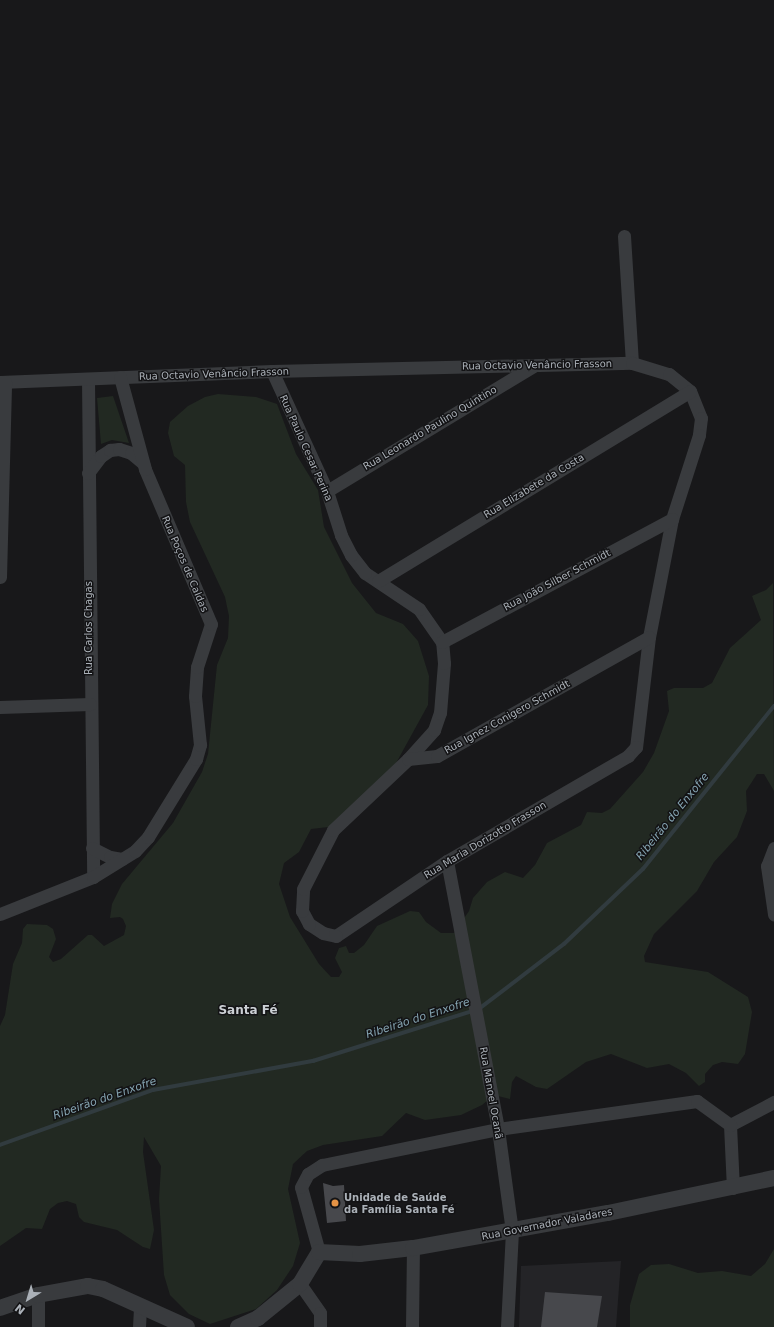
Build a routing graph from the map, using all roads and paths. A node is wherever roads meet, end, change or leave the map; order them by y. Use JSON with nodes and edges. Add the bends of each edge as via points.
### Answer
{"nodes":[{"id":1,"x":624,"y":236,"type":"dead end"},
{"id":2,"x":632,"y":363,"type":"junction"},
{"id":3,"x":534,"y":365,"type":"junction"},
{"id":4,"x":272,"y":372,"type":"junction"},
{"id":5,"x":120,"y":377,"type":"junction"},
{"id":6,"x":88,"y":380,"type":"junction"},
{"id":7,"x":3,"y":382,"type":"edge"},
{"id":8,"x":690,"y":391,"type":"junction"},
{"id":9,"x":143,"y":463,"type":"junction"},
{"id":10,"x":88,"y":473,"type":"junction"},
{"id":11,"x":326,"y":491,"type":"junction"},
{"id":12,"x":672,"y":519,"type":"junction"},
{"id":13,"x":0,"y":577,"type":"edge"},
{"id":14,"x":378,"y":581,"type":"junction"},
{"id":15,"x":649,"y":636,"type":"junction"},
{"id":16,"x":442,"y":642,"type":"junction"},
{"id":17,"x":90,"y":704,"type":"junction"},
{"id":18,"x":0,"y":707,"type":"edge"},
{"id":19,"x":408,"y":759,"type":"junction"},
{"id":20,"x":92,"y":848,"type":"junction"},
{"id":21,"x":774,"y":848,"type":"edge"},
{"id":22,"x":122,"y":859,"type":"junction"},
{"id":23,"x":447,"y":861,"type":"junction"},
{"id":24,"x":93,"y":877,"type":"junction"},
{"id":25,"x":0,"y":914,"type":"edge"},
{"id":26,"x":774,"y":914,"type":"edge"},
{"id":27,"x":774,"y":1102,"type":"edge"},
{"id":28,"x":730,"y":1125,"type":"junction"},
{"id":29,"x":498,"y":1129,"type":"junction"},
{"id":30,"x":774,"y":1178,"type":"edge"},
{"id":31,"x":733,"y":1188,"type":"junction"},
{"id":32,"x":512,"y":1231,"type":"junction"},
{"id":33,"x":413,"y":1248,"type":"junction"},
{"id":34,"x":319,"y":1252,"type":"junction"},
{"id":35,"x":300,"y":1284,"type":"junction"},
{"id":36,"x":38,"y":1295,"type":"junction"},
{"id":37,"x":0,"y":1308,"type":"edge"},
{"id":38,"x":140,"y":1308,"type":"junction"},
{"id":39,"x":38,"y":1327,"type":"edge"},
{"id":40,"x":139,"y":1327,"type":"edge"},
{"id":41,"x":187,"y":1327,"type":"edge"},
{"id":42,"x":238,"y":1327,"type":"edge"},
{"id":43,"x":320,"y":1327,"type":"edge"},
{"id":44,"x":412,"y":1327,"type":"edge"},
{"id":45,"x":507,"y":1327,"type":"edge"}],
"edges":[{"from":1,"to":2,"type":"street"},
{"from":2,"to":3,"type":"street","name":"Rua Octavio Venâncio Frasson"},
{"from":2,"to":8,"type":"street","name":"Rua Octavio Venâncio Frasson","via":[[669,374]]},
{"from":3,"to":4,"type":"street","name":"Rua Octavio Venâncio Frasson"},
{"from":3,"to":11,"type":"street","name":"Rua Leonardo Paulino Quintino"},
{"from":4,"to":5,"type":"street","name":"Rua Octavio Venâncio Frasson"},
{"from":4,"to":11,"type":"street","name":"Rua Paulo Cesar Perina"},
{"from":5,"to":6,"type":"street","name":"Rua Octavio Venâncio Frasson"},
{"from":5,"to":9,"type":"street","name":"Rua Poços de Caldas"},
{"from":6,"to":7,"type":"street","name":"Rua Octavio Venâncio Frasson"},
{"from":6,"to":10,"type":"street","name":"Rua Carlos Chagas"},
{"from":7,"to":13,"type":"street"},
{"from":8,"to":12,"type":"street","via":[[700,418],[698,435]]},
{"from":8,"to":14,"type":"street","name":"Rua Elizabete da Costa"},
{"from":9,"to":10,"type":"street","via":[[131,453],[119,449],[110,450]]},
{"from":9,"to":22,"type":"street","name":"Rua Poços de Caldas","via":[[211,624],[198,668],[195,696],[200,745],[196,759],[148,837]]},
{"from":10,"to":17,"type":"street","name":"Rua Carlos Chagas"},
{"from":11,"to":14,"type":"street","name":"Rua Paulo Cesar Perina","via":[[341,535],[351,555],[366,573]]},
{"from":12,"to":15,"type":"street"},
{"from":12,"to":16,"type":"street","name":"Rua João Silber Schmidt"},
{"from":14,"to":16,"type":"street","name":"Rua Paulo Cesar Perina","via":[[418,609]]},
{"from":15,"to":19,"type":"street","name":"Rua Ignez Conigero Schmidt","via":[[437,756]]},
{"from":15,"to":23,"type":"street","name":"Rua Maria Dorizotto Frasson","via":[[636,747],[628,756]]},
{"from":16,"to":19,"type":"street","via":[[443,689],[438,721],[434,730]]},
{"from":17,"to":18,"type":"street"},
{"from":17,"to":20,"type":"street","name":"Rua Carlos Chagas"},
{"from":19,"to":23,"type":"street","name":"Rua Maria Dorizotto Frasson","via":[[333,830],[303,889],[302,911],[309,924],[323,933],[336,936]]},
{"from":20,"to":22,"type":"street","via":[[110,857]]},
{"from":20,"to":24,"type":"street","name":"Rua Carlos Chagas"},
{"from":21,"to":26,"type":"street","via":[[767,866]]},
{"from":22,"to":24,"type":"street","name":"Rua Poços de Caldas"},
{"from":23,"to":29,"type":"street","name":"Rua Manoel Ocanã"},
{"from":24,"to":25,"type":"street","name":"Rua Poços de Caldas"},
{"from":27,"to":28,"type":"street"},
{"from":28,"to":29,"type":"street","via":[[697,1101]]},
{"from":28,"to":31,"type":"street"},
{"from":29,"to":32,"type":"street","name":"Rua Manoel Ocanã"},
{"from":29,"to":34,"type":"street","via":[[322,1165],[308,1174],[301,1187]]},
{"from":30,"to":31,"type":"street","name":"Rua Governador Valadares"},
{"from":31,"to":32,"type":"street","name":"Rua Governador Valadares"},
{"from":32,"to":33,"type":"street","name":"Rua Governador Valadares"},
{"from":32,"to":45,"type":"street","name":"Rua Manoel Ocanã"},
{"from":33,"to":34,"type":"street","name":"Rua Governador Valadares","via":[[360,1254]]},
{"from":33,"to":44,"type":"street"},
{"from":34,"to":35,"type":"street"},
{"from":35,"to":42,"type":"street","via":[[258,1318]]},
{"from":35,"to":43,"type":"street","via":[[320,1313]]},
{"from":36,"to":37,"type":"street"},
{"from":36,"to":38,"type":"street","via":[[88,1286],[103,1289]]},
{"from":36,"to":39,"type":"street"},
{"from":38,"to":40,"type":"street"},
{"from":38,"to":41,"type":"street"}]}
